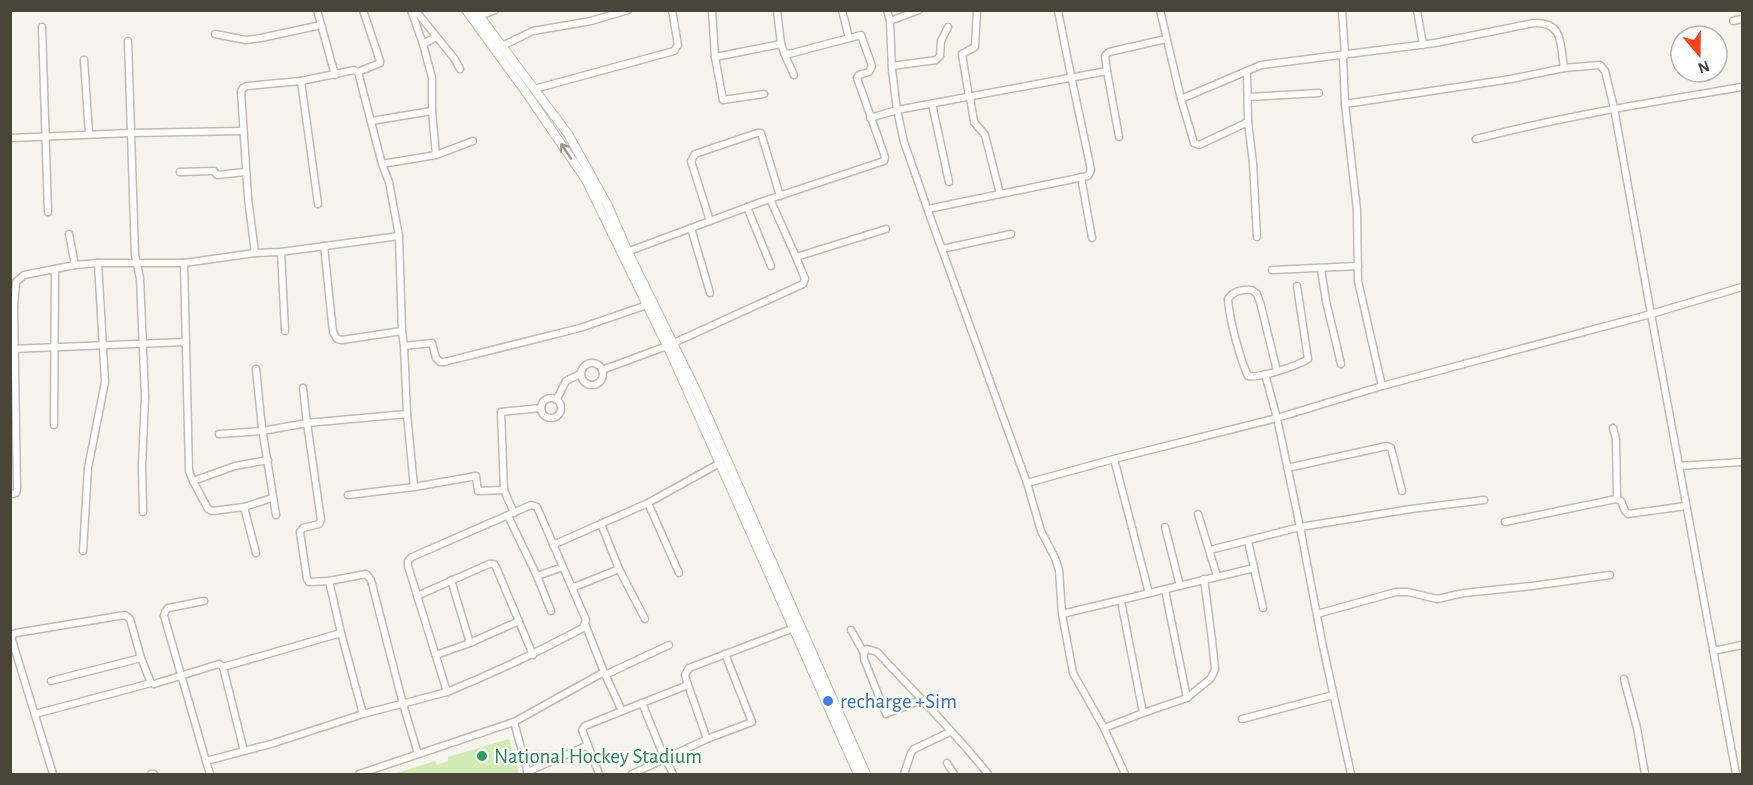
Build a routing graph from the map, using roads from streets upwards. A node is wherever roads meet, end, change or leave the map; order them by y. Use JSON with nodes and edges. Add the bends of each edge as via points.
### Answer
{"nodes":[{"id":1,"x":317,"y":10,"type":"edge"},
{"id":2,"x":363,"y":10,"type":"edge"},
{"id":3,"x":413,"y":10,"type":"edge"},
{"id":4,"x":466,"y":10,"type":"edge"},
{"id":5,"x":495,"y":10,"type":"edge"},
{"id":6,"x":628,"y":10,"type":"edge"},
{"id":7,"x":672,"y":10,"type":"edge"},
{"id":8,"x":712,"y":10,"type":"edge"},
{"id":9,"x":777,"y":10,"type":"edge"},
{"id":10,"x":842,"y":10,"type":"edge"},
{"id":11,"x":887,"y":10,"type":"edge"},
{"id":12,"x":919,"y":10,"type":"edge"},
{"id":13,"x":977,"y":10,"type":"edge"},
{"id":14,"x":1058,"y":10,"type":"edge"},
{"id":15,"x":1160,"y":10,"type":"edge"},
{"id":16,"x":1342,"y":10,"type":"edge"},
{"id":17,"x":1417,"y":10,"type":"edge"},
{"id":18,"x":478,"y":14,"type":"edge"},
{"id":19,"x":1743,"y":20,"type":"edge"},
{"id":20,"x":890,"y":21,"type":"junction"},
{"id":21,"x":1733,"y":21,"type":"dead end"},
{"id":22,"x":321,"y":25,"type":"junction"},
{"id":23,"x":42,"y":27,"type":"dead end"},
{"id":24,"x":948,"y":27,"type":"dead end"},
{"id":25,"x":216,"y":34,"type":"dead end"},
{"id":26,"x":436,"y":37,"type":"junction"},
{"id":27,"x":849,"y":38,"type":"junction"},
{"id":28,"x":1166,"y":39,"type":"junction"},
{"id":29,"x":128,"y":41,"type":"dead end"},
{"id":30,"x":423,"y":44,"type":"junction"},
{"id":31,"x":781,"y":44,"type":"junction"},
{"id":32,"x":1423,"y":45,"type":"junction"},
{"id":33,"x":502,"y":46,"type":"junction"},
{"id":34,"x":784,"y":52,"type":"junction"},
{"id":35,"x":1344,"y":56,"type":"junction"},
{"id":36,"x":715,"y":57,"type":"junction"},
{"id":37,"x":84,"y":60,"type":"dead end"},
{"id":38,"x":892,"y":66,"type":"junction"},
{"id":39,"x":1564,"y":68,"type":"junction"},
{"id":40,"x":460,"y":69,"type":"dead end"},
{"id":41,"x":1107,"y":71,"type":"junction"},
{"id":42,"x":1247,"y":71,"type":"junction"},
{"id":43,"x":358,"y":72,"type":"junction"},
{"id":44,"x":335,"y":75,"type":"junction"},
{"id":45,"x":794,"y":75,"type":"dead end"},
{"id":46,"x":1070,"y":78,"type":"junction"},
{"id":47,"x":300,"y":81,"type":"junction"},
{"id":48,"x":1743,"y":87,"type":"edge"},
{"id":49,"x":534,"y":89,"type":"junction"},
{"id":50,"x":1319,"y":93,"type":"dead end"},
{"id":51,"x":764,"y":94,"type":"dead end"},
{"id":52,"x":969,"y":97,"type":"junction"},
{"id":53,"x":1248,"y":98,"type":"junction"},
{"id":54,"x":1181,"y":99,"type":"junction"},
{"id":55,"x":932,"y":104,"type":"junction"},
{"id":56,"x":1345,"y":104,"type":"junction"},
{"id":57,"x":1614,"y":108,"type":"junction"},
{"id":58,"x":897,"y":110,"type":"junction"},
{"id":59,"x":432,"y":111,"type":"junction"},
{"id":60,"x":870,"y":118,"type":"junction"},
{"id":61,"x":371,"y":121,"type":"junction"},
{"id":62,"x":1248,"y":122,"type":"junction"},
{"id":63,"x":243,"y":131,"type":"junction"},
{"id":64,"x":130,"y":133,"type":"junction"},
{"id":65,"x":89,"y":134,"type":"junction"},
{"id":66,"x":45,"y":136,"type":"junction"},
{"id":67,"x":1119,"y":137,"type":"dead end"},
{"id":68,"x":10,"y":138,"type":"edge"},
{"id":69,"x":1476,"y":139,"type":"dead end"},
{"id":70,"x":472,"y":141,"type":"dead end"},
{"id":71,"x":436,"y":155,"type":"junction"},
{"id":72,"x":382,"y":164,"type":"junction"},
{"id":73,"x":180,"y":172,"type":"dead end"},
{"id":74,"x":245,"y":172,"type":"junction"},
{"id":75,"x":1081,"y":177,"type":"junction"},
{"id":76,"x":949,"y":183,"type":"dead end"},
{"id":77,"x":1000,"y":194,"type":"junction"},
{"id":78,"x":780,"y":196,"type":"junction"},
{"id":79,"x":770,"y":199,"type":"junction"},
{"id":80,"x":318,"y":204,"type":"dead end"},
{"id":81,"x":747,"y":207,"type":"junction"},
{"id":82,"x":928,"y":209,"type":"junction"},
{"id":83,"x":48,"y":212,"type":"dead end"},
{"id":84,"x":710,"y":221,"type":"junction"},
{"id":85,"x":691,"y":228,"type":"junction"},
{"id":86,"x":886,"y":229,"type":"dead end"},
{"id":87,"x":69,"y":234,"type":"dead end"},
{"id":88,"x":1011,"y":234,"type":"dead end"},
{"id":89,"x":399,"y":236,"type":"junction"},
{"id":90,"x":1257,"y":237,"type":"dead end"},
{"id":91,"x":1092,"y":238,"type":"dead end"},
{"id":92,"x":324,"y":246,"type":"junction"},
{"id":93,"x":942,"y":249,"type":"junction"},
{"id":94,"x":280,"y":252,"type":"junction"},
{"id":95,"x":255,"y":253,"type":"junction"},
{"id":96,"x":624,"y":253,"type":"junction"},
{"id":97,"x":796,"y":257,"type":"junction"},
{"id":98,"x":98,"y":263,"type":"junction"},
{"id":99,"x":184,"y":263,"type":"junction"},
{"id":100,"x":137,"y":264,"type":"junction"},
{"id":101,"x":75,"y":265,"type":"junction"},
{"id":102,"x":771,"y":266,"type":"dead end"},
{"id":103,"x":1358,"y":266,"type":"junction"},
{"id":104,"x":55,"y":269,"type":"junction"},
{"id":105,"x":1321,"y":269,"type":"junction"},
{"id":106,"x":1272,"y":270,"type":"dead end"},
{"id":107,"x":1297,"y":286,"type":"dead end"},
{"id":108,"x":1743,"y":287,"type":"edge"},
{"id":109,"x":710,"y":293,"type":"dead end"},
{"id":110,"x":647,"y":305,"type":"junction"},
{"id":111,"x":12,"y":308,"type":"edge"},
{"id":112,"x":1651,"y":314,"type":"junction"},
{"id":113,"x":285,"y":331,"type":"dead end"},
{"id":114,"x":402,"y":332,"type":"junction"},
{"id":115,"x":186,"y":342,"type":"junction"},
{"id":116,"x":104,"y":345,"type":"junction"},
{"id":117,"x":143,"y":345,"type":"junction"},
{"id":118,"x":670,"y":345,"type":"junction"},
{"id":119,"x":404,"y":346,"type":"junction"},
{"id":120,"x":54,"y":347,"type":"junction"},
{"id":121,"x":13,"y":349,"type":"edge"},
{"id":122,"x":1341,"y":363,"type":"dead end"},
{"id":123,"x":256,"y":369,"type":"dead end"},
{"id":124,"x":602,"y":370,"type":"junction"},
{"id":125,"x":1277,"y":371,"type":"junction"},
{"id":126,"x":580,"y":374,"type":"junction"},
{"id":127,"x":1265,"y":374,"type":"junction"},
{"id":128,"x":1382,"y":386,"type":"junction"},
{"id":129,"x":303,"y":388,"type":"dead end"},
{"id":130,"x":557,"y":399,"type":"junction"},
{"id":131,"x":541,"y":408,"type":"junction"},
{"id":132,"x":407,"y":414,"type":"junction"},
{"id":133,"x":1276,"y":418,"type":"junction"},
{"id":134,"x":307,"y":423,"type":"junction"},
{"id":135,"x":54,"y":425,"type":"dead end"},
{"id":136,"x":1613,"y":428,"type":"dead end"},
{"id":137,"x":262,"y":431,"type":"junction"},
{"id":138,"x":219,"y":434,"type":"dead end"},
{"id":139,"x":1114,"y":459,"type":"junction"},
{"id":140,"x":268,"y":460,"type":"junction"},
{"id":141,"x":1743,"y":462,"type":"edge"},
{"id":142,"x":720,"y":463,"type":"junction"},
{"id":143,"x":1679,"y":466,"type":"junction"},
{"id":144,"x":1287,"y":468,"type":"junction"},
{"id":145,"x":193,"y":481,"type":"junction"},
{"id":146,"x":1027,"y":483,"type":"junction"},
{"id":147,"x":414,"y":487,"type":"junction"},
{"id":148,"x":504,"y":490,"type":"junction"},
{"id":149,"x":1402,"y":491,"type":"dead end"},
{"id":150,"x":10,"y":494,"type":"edge"},
{"id":151,"x":348,"y":495,"type":"dead end"},
{"id":152,"x":272,"y":498,"type":"junction"},
{"id":153,"x":1617,"y":499,"type":"junction"},
{"id":154,"x":1484,"y":500,"type":"dead end"},
{"id":155,"x":648,"y":503,"type":"junction"},
{"id":156,"x":1686,"y":506,"type":"junction"},
{"id":157,"x":244,"y":507,"type":"junction"},
{"id":158,"x":143,"y":512,"type":"dead end"},
{"id":159,"x":1198,"y":514,"type":"dead end"},
{"id":160,"x":276,"y":515,"type":"dead end"},
{"id":161,"x":511,"y":515,"type":"junction"},
{"id":162,"x":1505,"y":522,"type":"dead end"},
{"id":163,"x":601,"y":524,"type":"junction"},
{"id":164,"x":1165,"y":526,"type":"dead end"},
{"id":165,"x":1300,"y":527,"type":"junction"},
{"id":166,"x":1248,"y":541,"type":"junction"},
{"id":167,"x":553,"y":545,"type":"junction"},
{"id":168,"x":1210,"y":550,"type":"junction"},
{"id":169,"x":83,"y":551,"type":"dead end"},
{"id":170,"x":256,"y":553,"type":"dead end"},
{"id":171,"x":563,"y":567,"type":"junction"},
{"id":172,"x":1254,"y":568,"type":"junction"},
{"id":173,"x":620,"y":569,"type":"junction"},
{"id":174,"x":679,"y":573,"type":"dead end"},
{"id":175,"x":1610,"y":575,"type":"dead end"},
{"id":176,"x":537,"y":576,"type":"junction"},
{"id":177,"x":1217,"y":576,"type":"junction"},
{"id":178,"x":1204,"y":579,"type":"junction"},
{"id":179,"x":451,"y":580,"type":"junction"},
{"id":180,"x":329,"y":581,"type":"junction"},
{"id":181,"x":1180,"y":585,"type":"junction"},
{"id":182,"x":572,"y":588,"type":"junction"},
{"id":183,"x":1165,"y":590,"type":"junction"},
{"id":184,"x":1149,"y":593,"type":"junction"},
{"id":185,"x":417,"y":596,"type":"junction"},
{"id":186,"x":1121,"y":600,"type":"junction"},
{"id":187,"x":204,"y":601,"type":"dead end"},
{"id":188,"x":1263,"y":608,"type":"dead end"},
{"id":189,"x":551,"y":611,"type":"dead end"},
{"id":190,"x":1062,"y":614,"type":"junction"},
{"id":191,"x":1317,"y":614,"type":"junction"},
{"id":192,"x":645,"y":619,"type":"dead end"},
{"id":193,"x":519,"y":621,"type":"junction"},
{"id":194,"x":585,"y":624,"type":"junction"},
{"id":195,"x":794,"y":628,"type":"junction"},
{"id":196,"x":851,"y":630,"type":"dead end"},
{"id":197,"x":341,"y":633,"type":"junction"},
{"id":198,"x":470,"y":644,"type":"junction"},
{"id":199,"x":669,"y":645,"type":"dead end"},
{"id":200,"x":1743,"y":645,"type":"edge"},
{"id":201,"x":1713,"y":651,"type":"junction"},
{"id":202,"x":864,"y":653,"type":"junction"},
{"id":203,"x":725,"y":654,"type":"junction"},
{"id":204,"x":436,"y":655,"type":"junction"},
{"id":205,"x":533,"y":655,"type":"junction"},
{"id":206,"x":141,"y":658,"type":"junction"},
{"id":207,"x":223,"y":667,"type":"junction"},
{"id":208,"x":604,"y":674,"type":"junction"},
{"id":209,"x":181,"y":676,"type":"junction"},
{"id":210,"x":1624,"y":679,"type":"dead end"},
{"id":211,"x":51,"y":681,"type":"dead end"},
{"id":212,"x":151,"y":683,"type":"junction"},
{"id":213,"x":688,"y":684,"type":"junction"},
{"id":214,"x":447,"y":692,"type":"junction"},
{"id":215,"x":1333,"y":695,"type":"junction"},
{"id":216,"x":1187,"y":698,"type":"junction"},
{"id":217,"x":921,"y":699,"type":"junction"},
{"id":218,"x":642,"y":703,"type":"junction"},
{"id":219,"x":402,"y":704,"type":"junction"},
{"id":220,"x":622,"y":711,"type":"junction"},
{"id":221,"x":1143,"y":712,"type":"junction"},
{"id":222,"x":34,"y":714,"type":"junction"},
{"id":223,"x":363,"y":714,"type":"junction"},
{"id":224,"x":1242,"y":719,"type":"dead end"},
{"id":225,"x":514,"y":722,"type":"junction"},
{"id":226,"x":1104,"y":728,"type":"junction"},
{"id":227,"x":950,"y":732,"type":"junction"},
{"id":228,"x":707,"y":739,"type":"junction"},
{"id":229,"x":588,"y":745,"type":"junction"},
{"id":230,"x":244,"y":752,"type":"junction"},
{"id":231,"x":418,"y":754,"type":"junction"},
{"id":232,"x":666,"y":760,"type":"junction"},
{"id":233,"x":206,"y":761,"type":"junction"},
{"id":234,"x":946,"y":763,"type":"dead end"},
{"id":235,"x":986,"y":772,"type":"edge"},
{"id":236,"x":528,"y":773,"type":"edge"},
{"id":237,"x":53,"y":774,"type":"edge"},
{"id":238,"x":210,"y":774,"type":"edge"},
{"id":239,"x":359,"y":774,"type":"edge"},
{"id":240,"x":599,"y":774,"type":"edge"},
{"id":241,"x":632,"y":774,"type":"edge"},
{"id":242,"x":673,"y":774,"type":"edge"},
{"id":243,"x":858,"y":774,"type":"edge"},
{"id":244,"x":866,"y":774,"type":"edge"},
{"id":245,"x":904,"y":774,"type":"edge"},
{"id":246,"x":954,"y":774,"type":"edge"},
{"id":247,"x":978,"y":774,"type":"edge"},
{"id":248,"x":1125,"y":774,"type":"edge"},
{"id":249,"x":1351,"y":774,"type":"edge"},
{"id":250,"x":1645,"y":774,"type":"edge"},
{"id":251,"x":1736,"y":774,"type":"edge"}],
"edges":[{"from":1,"to":22,"type":"street"},
{"from":2,"to":43,"type":"street","via":[[380,63]]},
{"from":3,"to":26,"type":"street"},
{"from":3,"to":30,"type":"street"},
{"from":96,"to":4,"type":"street","one_way":true,"via":[[586,180]]},
{"from":5,"to":18,"type":"street"},
{"from":6,"to":33,"type":"street","via":[[533,31]]},
{"from":7,"to":49,"type":"street","via":[[678,45],[674,51]]},
{"from":8,"to":36,"type":"street"},
{"from":9,"to":31,"type":"street"},
{"from":10,"to":27,"type":"street"},
{"from":11,"to":20,"type":"street"},
{"from":12,"to":20,"type":"street"},
{"from":13,"to":52,"type":"street","via":[[975,47],[963,54]]},
{"from":14,"to":46,"type":"street"},
{"from":15,"to":28,"type":"street"},
{"from":16,"to":35,"type":"street"},
{"from":17,"to":32,"type":"street"},
{"from":18,"to":33,"type":"street"},
{"from":19,"to":21,"type":"street"},
{"from":20,"to":38,"type":"street"},
{"from":22,"to":25,"type":"street","via":[[246,40]]},
{"from":22,"to":44,"type":"street"},
{"from":23,"to":66,"type":"street"},
{"from":24,"to":38,"type":"street","via":[[936,60]]},
{"from":26,"to":30,"type":"street"},
{"from":26,"to":40,"type":"street"},
{"from":27,"to":34,"type":"street","via":[[789,54]]},
{"from":27,"to":60,"type":"street","via":[[861,35],[872,66],[857,78]]},
{"from":28,"to":41,"type":"street","via":[[1109,52],[1105,56]]},
{"from":28,"to":54,"type":"street"},
{"from":29,"to":64,"type":"street"},
{"from":30,"to":59,"type":"street","via":[[432,78]]},
{"from":31,"to":34,"type":"street"},
{"from":31,"to":36,"type":"street"},
{"from":32,"to":35,"type":"street"},
{"from":32,"to":39,"type":"street","via":[[1543,22],[1558,32]]},
{"from":33,"to":49,"type":"street"},
{"from":34,"to":45,"type":"street"},
{"from":35,"to":42,"type":"street","via":[[1269,64]]},
{"from":35,"to":56,"type":"street"},
{"from":36,"to":51,"type":"street","via":[[723,100]]},
{"from":37,"to":65,"type":"street"},
{"from":38,"to":58,"type":"street"},
{"from":39,"to":56,"type":"street"},
{"from":39,"to":57,"type":"street","via":[[1602,67]]},
{"from":41,"to":46,"type":"street"},
{"from":41,"to":67,"type":"street"},
{"from":42,"to":53,"type":"street"},
{"from":42,"to":54,"type":"street"},
{"from":43,"to":44,"type":"street"},
{"from":43,"to":61,"type":"street"},
{"from":44,"to":47,"type":"street"},
{"from":46,"to":52,"type":"street"},
{"from":46,"to":75,"type":"street","via":[[1091,170],[1088,176]]},
{"from":47,"to":63,"type":"street","via":[[243,88]]},
{"from":47,"to":80,"type":"street"},
{"from":48,"to":57,"type":"street"},
{"from":49,"to":96,"type":"street","via":[[568,134],[608,206]]},
{"from":50,"to":53,"type":"street"},
{"from":52,"to":55,"type":"street"},
{"from":52,"to":77,"type":"street","via":[[974,122],[985,135]]},
{"from":53,"to":62,"type":"street"},
{"from":54,"to":62,"type":"street","via":[[1196,145]]},
{"from":55,"to":58,"type":"street"},
{"from":55,"to":76,"type":"street"},
{"from":56,"to":103,"type":"street","via":[[1357,210]]},
{"from":57,"to":69,"type":"street"},
{"from":57,"to":112,"type":"street"},
{"from":58,"to":60,"type":"street"},
{"from":58,"to":82,"type":"street"},
{"from":59,"to":61,"type":"street"},
{"from":59,"to":71,"type":"street"},
{"from":60,"to":78,"type":"street","via":[[884,161]]},
{"from":61,"to":72,"type":"street"},
{"from":62,"to":90,"type":"street"},
{"from":63,"to":64,"type":"street"},
{"from":63,"to":74,"type":"street"},
{"from":64,"to":65,"type":"street"},
{"from":64,"to":100,"type":"street"},
{"from":65,"to":66,"type":"street"},
{"from":66,"to":68,"type":"street"},
{"from":66,"to":83,"type":"street"},
{"from":70,"to":71,"type":"street"},
{"from":71,"to":72,"type":"street"},
{"from":72,"to":89,"type":"street"},
{"from":73,"to":74,"type":"street"},
{"from":74,"to":95,"type":"street"},
{"from":75,"to":77,"type":"street"},
{"from":75,"to":91,"type":"street"},
{"from":77,"to":82,"type":"street"},
{"from":78,"to":79,"type":"street"},
{"from":78,"to":84,"type":"street","via":[[761,134],[695,154],[690,161]]},
{"from":79,"to":81,"type":"street"},
{"from":79,"to":97,"type":"street"},
{"from":81,"to":84,"type":"street"},
{"from":81,"to":102,"type":"street"},
{"from":82,"to":93,"type":"street"},
{"from":84,"to":85,"type":"street"},
{"from":85,"to":96,"type":"street"},
{"from":85,"to":109,"type":"street"},
{"from":86,"to":97,"type":"street"},
{"from":87,"to":101,"type":"street"},
{"from":88,"to":93,"type":"street"},
{"from":89,"to":92,"type":"street"},
{"from":89,"to":114,"type":"street"},
{"from":92,"to":94,"type":"street"},
{"from":92,"to":114,"type":"street","via":[[336,339]]},
{"from":93,"to":146,"type":"street"},
{"from":94,"to":95,"type":"street"},
{"from":94,"to":113,"type":"street"},
{"from":95,"to":99,"type":"street"},
{"from":96,"to":110,"type":"street"},
{"from":96,"to":118,"type":"street"},
{"from":97,"to":118,"type":"street","via":[[805,279],[803,284]]},
{"from":98,"to":100,"type":"street"},
{"from":98,"to":101,"type":"street"},
{"from":98,"to":116,"type":"street"},
{"from":99,"to":100,"type":"street"},
{"from":99,"to":115,"type":"street"},
{"from":100,"to":117,"type":"street"},
{"from":101,"to":104,"type":"street"},
{"from":103,"to":105,"type":"street"},
{"from":103,"to":128,"type":"street","via":[[1358,285]]},
{"from":104,"to":111,"type":"street","via":[[19,278]]},
{"from":104,"to":120,"type":"street"},
{"from":105,"to":106,"type":"street"},
{"from":105,"to":122,"type":"street"},
{"from":107,"to":125,"type":"street","via":[[1308,356]]},
{"from":108,"to":112,"type":"street"},
{"from":110,"to":118,"type":"street"},
{"from":110,"to":119,"type":"street","via":[[580,328],[444,362],[436,358],[432,343]]},
{"from":111,"to":121,"type":"street"},
{"from":112,"to":128,"type":"street"},
{"from":112,"to":143,"type":"street"},
{"from":114,"to":119,"type":"street"},
{"from":115,"to":117,"type":"street"},
{"from":115,"to":145,"type":"street","via":[[189,471]]},
{"from":116,"to":117,"type":"street"},
{"from":116,"to":120,"type":"street"},
{"from":116,"to":169,"type":"street","via":[[105,382],[88,468]]},
{"from":117,"to":158,"type":"street"},
{"from":118,"to":124,"type":"street"},
{"from":118,"to":142,"type":"street"},
{"from":118,"to":244,"type":"street","via":[[763,540]]},
{"from":119,"to":132,"type":"street"},
{"from":120,"to":121,"type":"street"},
{"from":120,"to":135,"type":"street"},
{"from":121,"to":150,"type":"street","via":[[18,486],[16,493]]},
{"from":123,"to":137,"type":"street"},
{"from":124,"to":126,"type":"street","via":[[591,362]]},
{"from":124,"to":126,"type":"street","via":[[602,378],[594,385],[583,382]]},
{"from":125,"to":127,"type":"street"},
{"from":125,"to":127,"type":"street","via":[[1257,294],[1252,290],[1238,291],[1228,302],[1245,367],[1250,377]]},
{"from":126,"to":130,"type":"street","via":[[566,381]]},
{"from":127,"to":133,"type":"street"},
{"from":128,"to":133,"type":"street"},
{"from":129,"to":134,"type":"street"},
{"from":130,"to":131,"type":"street","via":[[547,399]]},
{"from":130,"to":131,"type":"street","via":[[561,408],[557,417],[547,418]]},
{"from":131,"to":148,"type":"street","via":[[501,412]]},
{"from":132,"to":134,"type":"street"},
{"from":132,"to":147,"type":"street"},
{"from":133,"to":139,"type":"street"},
{"from":133,"to":144,"type":"street"},
{"from":134,"to":137,"type":"street"},
{"from":134,"to":180,"type":"street","via":[[321,520],[301,530],[302,544],[309,582]]},
{"from":136,"to":153,"type":"street"},
{"from":137,"to":138,"type":"street"},
{"from":137,"to":140,"type":"street"},
{"from":139,"to":146,"type":"street"},
{"from":139,"to":184,"type":"street"},
{"from":140,"to":145,"type":"street","via":[[235,466]]},
{"from":140,"to":152,"type":"street"},
{"from":141,"to":143,"type":"street"},
{"from":142,"to":155,"type":"street"},
{"from":142,"to":195,"type":"street"},
{"from":143,"to":156,"type":"street"},
{"from":144,"to":149,"type":"street","via":[[1387,446],[1391,448]]},
{"from":144,"to":165,"type":"street"},
{"from":145,"to":157,"type":"street","via":[[213,511]]},
{"from":146,"to":190,"type":"street","via":[[1041,531],[1059,570]]},
{"from":147,"to":148,"type":"street","via":[[476,476],[478,491]]},
{"from":147,"to":151,"type":"street"},
{"from":148,"to":161,"type":"street"},
{"from":152,"to":157,"type":"street"},
{"from":152,"to":160,"type":"street"},
{"from":153,"to":156,"type":"street","via":[[1628,514]]},
{"from":153,"to":162,"type":"street"},
{"from":154,"to":165,"type":"street"},
{"from":155,"to":163,"type":"street"},
{"from":155,"to":174,"type":"street"},
{"from":156,"to":201,"type":"street"},
{"from":157,"to":170,"type":"street"},
{"from":159,"to":168,"type":"street"},
{"from":161,"to":167,"type":"street","via":[[531,505],[537,507]]},
{"from":161,"to":176,"type":"street"},
{"from":161,"to":185,"type":"street","via":[[410,559],[408,566]]},
{"from":163,"to":167,"type":"street"},
{"from":163,"to":173,"type":"street"},
{"from":164,"to":181,"type":"street"},
{"from":165,"to":166,"type":"street"},
{"from":165,"to":191,"type":"street"},
{"from":166,"to":168,"type":"street"},
{"from":166,"to":172,"type":"street"},
{"from":167,"to":171,"type":"street"},
{"from":168,"to":177,"type":"street"},
{"from":171,"to":176,"type":"street"},
{"from":171,"to":182,"type":"street"},
{"from":172,"to":177,"type":"street"},
{"from":172,"to":188,"type":"street"},
{"from":173,"to":182,"type":"street"},
{"from":173,"to":192,"type":"street"},
{"from":175,"to":191,"type":"street","via":[[1437,599],[1396,592]]},
{"from":176,"to":189,"type":"street"},
{"from":177,"to":178,"type":"street"},
{"from":178,"to":181,"type":"street"},
{"from":178,"to":216,"type":"street","via":[[1215,669],[1210,679]]},
{"from":179,"to":185,"type":"street"},
{"from":179,"to":193,"type":"street","via":[[494,564]]},
{"from":179,"to":198,"type":"street"},
{"from":180,"to":197,"type":"street"},
{"from":180,"to":219,"type":"street","via":[[366,574],[369,577]]},
{"from":181,"to":183,"type":"street"},
{"from":182,"to":194,"type":"street"},
{"from":183,"to":184,"type":"street"},
{"from":183,"to":216,"type":"street"},
{"from":184,"to":186,"type":"street"},
{"from":185,"to":204,"type":"street"},
{"from":186,"to":190,"type":"street"},
{"from":186,"to":221,"type":"street"},
{"from":187,"to":209,"type":"street","via":[[168,608],[165,612]]},
{"from":190,"to":226,"type":"street","via":[[1074,673]]},
{"from":191,"to":215,"type":"street"},
{"from":193,"to":198,"type":"street"},
{"from":193,"to":205,"type":"street"},
{"from":194,"to":205,"type":"street"},
{"from":194,"to":208,"type":"street"},
{"from":195,"to":203,"type":"street"},
{"from":195,"to":243,"type":"street"},
{"from":196,"to":202,"type":"street"},
{"from":197,"to":207,"type":"street"},
{"from":197,"to":223,"type":"street"},
{"from":198,"to":204,"type":"street"},
{"from":199,"to":208,"type":"street"},
{"from":200,"to":201,"type":"street"},
{"from":201,"to":251,"type":"street"},
{"from":202,"to":217,"type":"street","via":[[867,648],[877,652]]},
{"from":202,"to":217,"type":"street","via":[[886,714]]},
{"from":203,"to":213,"type":"street","via":[[689,668],[685,675]]},
{"from":203,"to":228,"type":"street","via":[[752,722]]},
{"from":204,"to":214,"type":"street"},
{"from":205,"to":214,"type":"street"},
{"from":206,"to":211,"type":"street"},
{"from":206,"to":212,"type":"street"},
{"from":206,"to":222,"type":"street","via":[[130,619],[125,615],[12,635]]},
{"from":207,"to":209,"type":"street","via":[[219,664]]},
{"from":207,"to":230,"type":"street"},
{"from":208,"to":220,"type":"street"},
{"from":208,"to":225,"type":"street"},
{"from":209,"to":212,"type":"street"},
{"from":209,"to":233,"type":"street"},
{"from":210,"to":250,"type":"street"},
{"from":212,"to":222,"type":"street"},
{"from":213,"to":218,"type":"street"},
{"from":213,"to":228,"type":"street"},
{"from":214,"to":219,"type":"street"},
{"from":215,"to":224,"type":"street"},
{"from":215,"to":249,"type":"street"},
{"from":216,"to":221,"type":"street"},
{"from":217,"to":227,"type":"street"},
{"from":218,"to":220,"type":"street"},
{"from":218,"to":232,"type":"street"},
{"from":219,"to":223,"type":"street"},
{"from":219,"to":231,"type":"street"},
{"from":220,"to":229,"type":"street","via":[[585,726],[582,730]]},
{"from":221,"to":226,"type":"street"},
{"from":222,"to":237,"type":"street"},
{"from":223,"to":230,"type":"street"},
{"from":225,"to":231,"type":"street"},
{"from":225,"to":236,"type":"street"},
{"from":226,"to":248,"type":"street"},
{"from":227,"to":235,"type":"street"},
{"from":227,"to":245,"type":"street","via":[[914,749]]},
{"from":228,"to":232,"type":"street"},
{"from":229,"to":236,"type":"street"},
{"from":229,"to":240,"type":"street"},
{"from":230,"to":233,"type":"street"},
{"from":231,"to":239,"type":"street"},
{"from":232,"to":241,"type":"street"},
{"from":232,"to":242,"type":"street"},
{"from":233,"to":238,"type":"street"},
{"from":234,"to":246,"type":"street"},
{"from":235,"to":247,"type":"street"}]}
